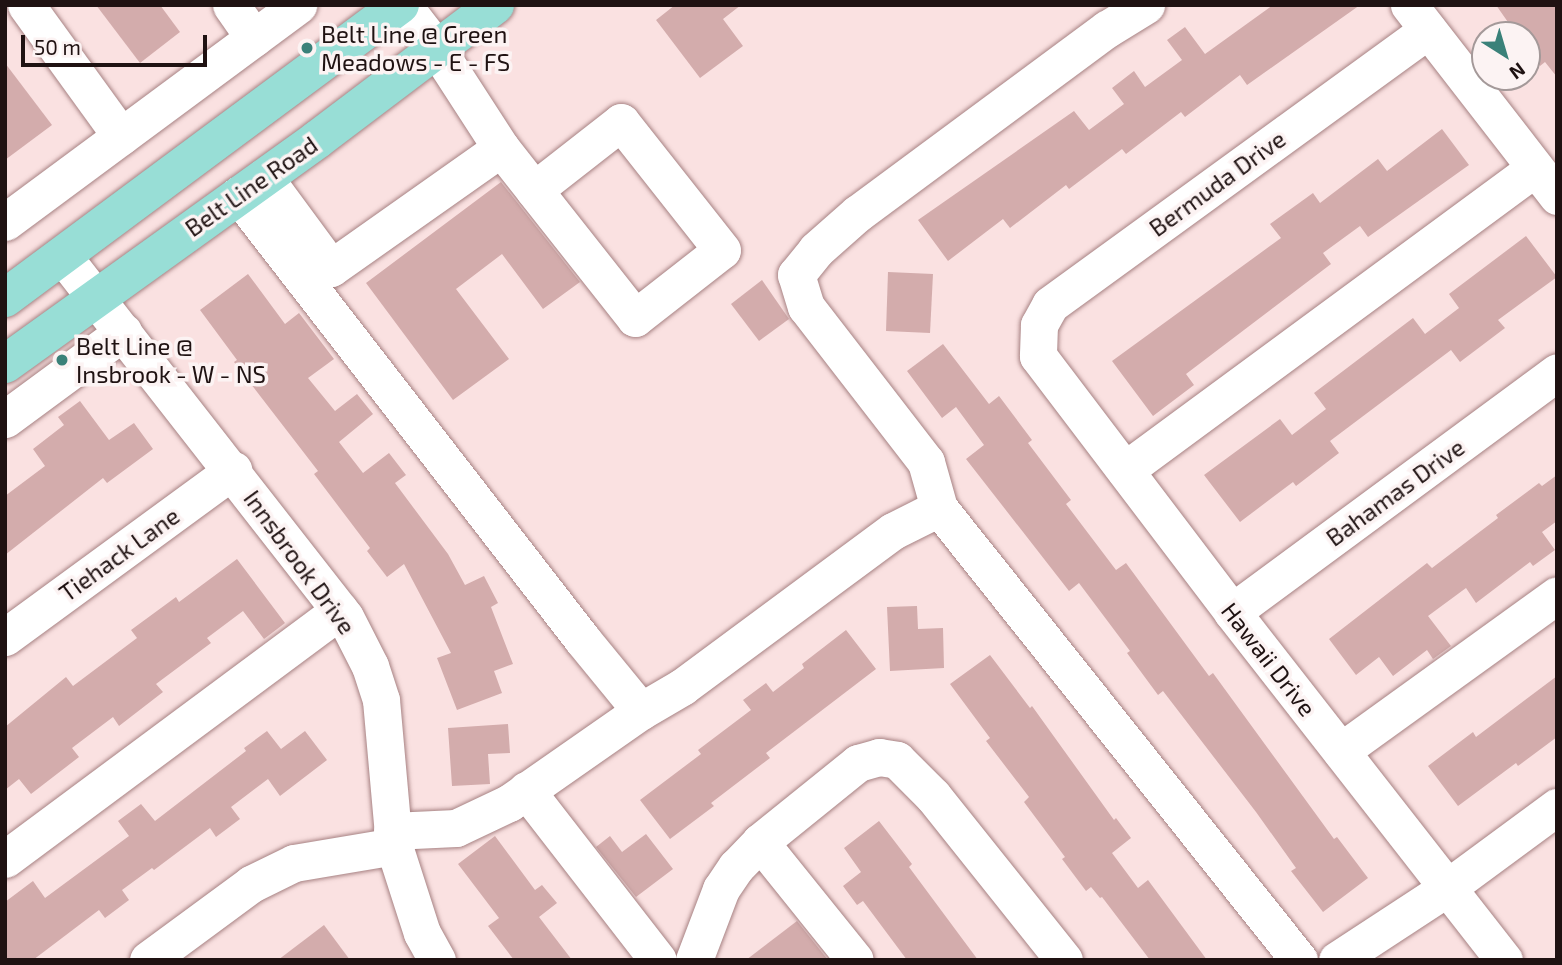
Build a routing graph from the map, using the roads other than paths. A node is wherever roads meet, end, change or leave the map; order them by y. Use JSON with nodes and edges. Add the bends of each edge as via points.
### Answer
{"nodes":[{"id":1,"x":26,"y":5,"type":"edge"},
{"id":2,"x":231,"y":5,"type":"edge"},
{"id":3,"x":298,"y":5,"type":"edge"},
{"id":4,"x":401,"y":5,"type":"edge"},
{"id":5,"x":495,"y":5,"type":"edge"},
{"id":6,"x":1127,"y":10,"type":"edge"},
{"id":7,"x":1418,"y":18,"type":"edge"},
{"id":8,"x":254,"y":38,"type":"junction"},
{"id":9,"x":437,"y":49,"type":"junction"},
{"id":10,"x":121,"y":136,"type":"junction"},
{"id":11,"x":501,"y":148,"type":"junction"},
{"id":12,"x":1546,"y":182,"type":"edge"},
{"id":13,"x":251,"y":186,"type":"junction"},
{"id":14,"x":534,"y":190,"type":"junction"},
{"id":15,"x":5,"y":222,"type":"edge"},
{"id":16,"x":62,"y":255,"type":"junction"},
{"id":17,"x":5,"y":298,"type":"edge"},
{"id":18,"x":95,"y":298,"type":"junction"},
{"id":19,"x":123,"y":332,"type":"junction"},
{"id":20,"x":1038,"y":356,"type":"joint"},
{"id":21,"x":5,"y":364,"type":"edge"},
{"id":22,"x":1557,"y":372,"type":"edge"},
{"id":23,"x":5,"y":419,"type":"edge"},
{"id":24,"x":233,"y":470,"type":"junction"},
{"id":25,"x":1125,"y":470,"type":"junction"},
{"id":26,"x":939,"y":508,"type":"junction"},
{"id":27,"x":1557,"y":595,"type":"edge"},
{"id":28,"x":340,"y":610,"type":"junction"},
{"id":29,"x":1233,"y":612,"type":"junction"},
{"id":30,"x":5,"y":637,"type":"edge"},
{"id":31,"x":641,"y":711,"type":"junction"},
{"id":32,"x":1341,"y":751,"type":"junction"},
{"id":33,"x":526,"y":790,"type":"junction"},
{"id":34,"x":1557,"y":807,"type":"edge"},
{"id":35,"x":393,"y":838,"type":"junction"},
{"id":36,"x":760,"y":842,"type":"junction"},
{"id":37,"x":5,"y":859,"type":"edge"},
{"id":38,"x":1447,"y":888,"type":"junction"},
{"id":39,"x":148,"y":960,"type":"edge"},
{"id":40,"x":437,"y":960,"type":"edge"},
{"id":41,"x":658,"y":960,"type":"edge"},
{"id":42,"x":694,"y":960,"type":"edge"},
{"id":43,"x":855,"y":960,"type":"edge"},
{"id":44,"x":1064,"y":960,"type":"edge"},
{"id":45,"x":1299,"y":960,"type":"edge"},
{"id":46,"x":1337,"y":960,"type":"edge"},
{"id":47,"x":1504,"y":960,"type":"edge"}],
"edges":[{"from":1,"to":10,"type":"street"},
{"from":2,"to":8,"type":"street"},
{"from":3,"to":8,"type":"street"},
{"from":4,"to":9,"type":"street"},
{"from":4,"to":16,"type":"main road"},
{"from":5,"to":9,"type":"main road","name":"Belt Line Road"},
{"from":6,"to":26,"type":"street","via":[[858,213],[816,250],[796,275],[806,307],[926,462]]},
{"from":7,"to":12,"type":"street"},
{"from":7,"to":20,"type":"street","name":"Bermuda Drive","via":[[1050,305],[1039,325]]},
{"from":8,"to":10,"type":"street"},
{"from":9,"to":11,"type":"street"},
{"from":9,"to":13,"type":"main road","name":"Belt Line Road"},
{"from":10,"to":15,"type":"street"},
{"from":11,"to":13,"type":"street","via":[[331,268]]},
{"from":11,"to":14,"type":"street"},
{"from":12,"to":25,"type":"street"},
{"from":13,"to":18,"type":"main road","name":"Belt Line Road"},
{"from":13,"to":31,"type":"street","via":[[582,639]]},
{"from":14,"to":14,"type":"street","via":[[635,318],[723,250],[621,121]]},
{"from":16,"to":17,"type":"main road"},
{"from":16,"to":18,"type":"street","name":"Innsbrook Drive"},
{"from":18,"to":19,"type":"street","name":"Innsbrook Drive"},
{"from":18,"to":21,"type":"main road","name":"Belt Line Road"},
{"from":19,"to":23,"type":"street"},
{"from":19,"to":24,"type":"street","name":"Innsbrook Drive"},
{"from":20,"to":25,"type":"street","name":"Hawaii Drive"},
{"from":22,"to":29,"type":"street","name":"Bahamas Drive"},
{"from":24,"to":28,"type":"street","name":"Innsbrook Drive"},
{"from":24,"to":30,"type":"street","name":"Tiehack Lane"},
{"from":25,"to":29,"type":"street","name":"Hawaii Drive"},
{"from":26,"to":31,"type":"street","via":[[893,531],[682,687]]},
{"from":26,"to":45,"type":"street"},
{"from":27,"to":32,"type":"street"},
{"from":28,"to":35,"type":"street","name":"Innsbrook Drive","via":[[370,666],[381,700]]},
{"from":28,"to":37,"type":"street"},
{"from":29,"to":32,"type":"street","name":"Hawaii Drive"},
{"from":31,"to":33,"type":"street"},
{"from":32,"to":38,"type":"street","name":"Hawaii Drive"},
{"from":33,"to":35,"type":"street","via":[[456,828]]},
{"from":33,"to":41,"type":"street"},
{"from":34,"to":38,"type":"street"},
{"from":35,"to":39,"type":"street","via":[[294,863],[251,884]]},
{"from":35,"to":40,"type":"street","name":"Innsbrook Drive","via":[[422,933]]},
{"from":36,"to":42,"type":"street","via":[[720,889]]},
{"from":36,"to":43,"type":"street"},
{"from":36,"to":44,"type":"street","via":[[858,763],[879,757],[897,760],[933,796]]},
{"from":38,"to":46,"type":"street"},
{"from":38,"to":47,"type":"street","name":"Hawaii Drive"}]}
